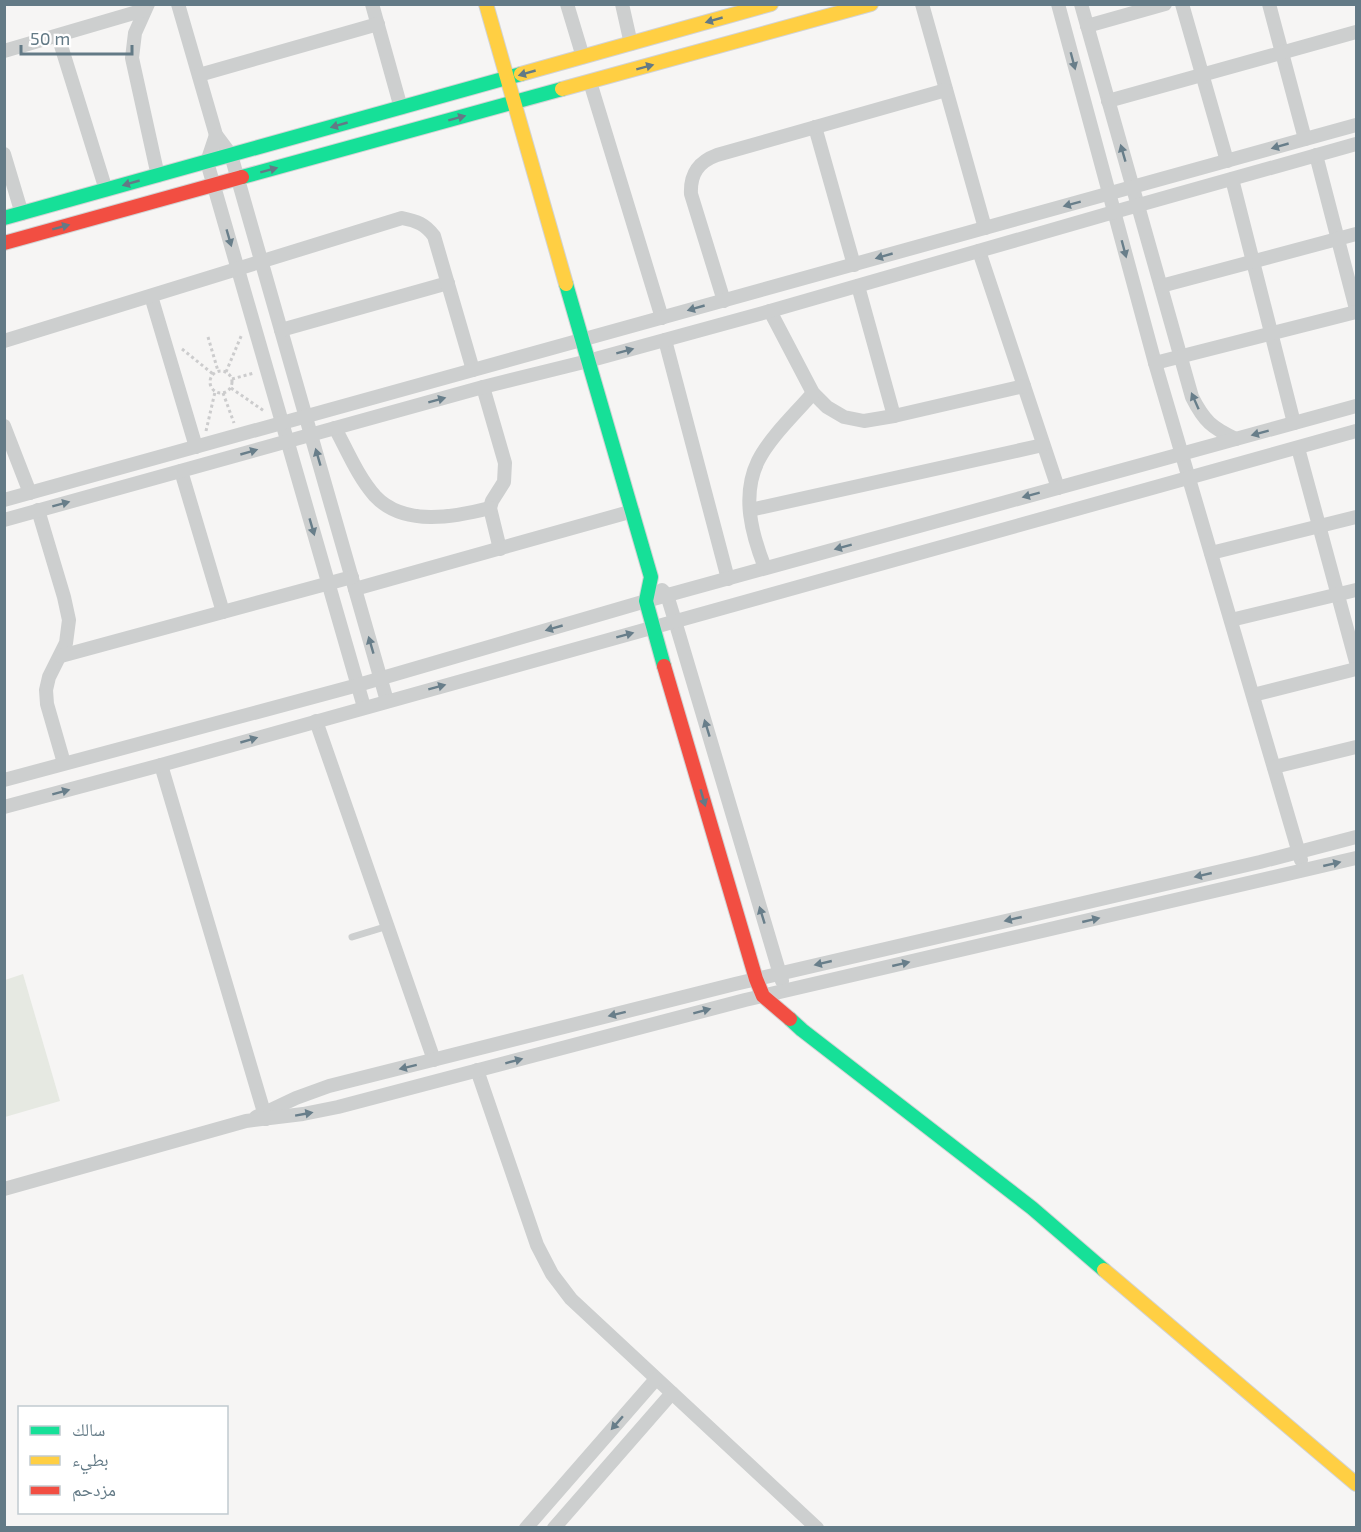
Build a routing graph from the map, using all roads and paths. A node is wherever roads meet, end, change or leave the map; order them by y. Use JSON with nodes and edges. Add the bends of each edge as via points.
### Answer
{"nodes":[{"id":1,"x":178,"y":4,"type":"edge"},
{"id":2,"x":372,"y":4,"type":"edge"},
{"id":3,"x":486,"y":4,"type":"edge"},
{"id":4,"x":567,"y":4,"type":"edge"},
{"id":5,"x":622,"y":4,"type":"edge"},
{"id":6,"x":771,"y":4,"type":"edge"},
{"id":7,"x":871,"y":4,"type":"edge"},
{"id":8,"x":922,"y":4,"type":"edge"},
{"id":9,"x":1058,"y":4,"type":"edge"},
{"id":10,"x":1081,"y":4,"type":"edge"},
{"id":11,"x":1165,"y":4,"type":"edge"},
{"id":12,"x":1182,"y":4,"type":"edge"},
{"id":13,"x":1269,"y":4,"type":"edge"},
{"id":14,"x":146,"y":7,"type":"edge"},
{"id":15,"x":378,"y":24,"type":"junction"},
{"id":16,"x":1087,"y":26,"type":"junction"},
{"id":17,"x":1356,"y":32,"type":"edge"},
{"id":18,"x":58,"y":36,"type":"junction"},
{"id":19,"x":631,"y":44,"type":"junction"},
{"id":20,"x":4,"y":51,"type":"edge"},
{"id":21,"x":1282,"y":53,"type":"junction"},
{"id":22,"x":583,"y":57,"type":"junction"},
{"id":23,"x":199,"y":75,"type":"junction"},
{"id":24,"x":1202,"y":75,"type":"junction"},
{"id":25,"x":506,"y":79,"type":"junction"},
{"id":26,"x":590,"y":82,"type":"junction"},
{"id":27,"x":946,"y":90,"type":"junction"},
{"id":28,"x":1108,"y":101,"type":"junction"},
{"id":29,"x":513,"y":103,"type":"junction"},
{"id":30,"x":401,"y":108,"type":"junction"},
{"id":31,"x":1356,"y":125,"type":"edge"},
{"id":32,"x":815,"y":127,"type":"junction"},
{"id":33,"x":216,"y":135,"type":"junction"},
{"id":34,"x":1305,"y":139,"type":"junction"},
{"id":35,"x":1356,"y":144,"type":"edge"},
{"id":36,"x":4,"y":154,"type":"edge"},
{"id":37,"x":231,"y":155,"type":"junction"},
{"id":38,"x":1316,"y":155,"type":"junction"},
{"id":39,"x":1227,"y":161,"type":"junction"},
{"id":40,"x":207,"y":162,"type":"junction"},
{"id":41,"x":158,"y":176,"type":"junction"},
{"id":42,"x":238,"y":178,"type":"junction"},
{"id":43,"x":1232,"y":179,"type":"junction"},
{"id":44,"x":214,"y":185,"type":"junction"},
{"id":45,"x":1132,"y":187,"type":"junction"},
{"id":46,"x":106,"y":190,"type":"junction"},
{"id":47,"x":1109,"y":194,"type":"junction"},
{"id":48,"x":1138,"y":205,"type":"junction"},
{"id":49,"x":1114,"y":212,"type":"junction"},
{"id":50,"x":22,"y":214,"type":"junction"},
{"id":51,"x":4,"y":218,"type":"edge"},
{"id":52,"x":985,"y":228,"type":"junction"},
{"id":53,"x":1356,"y":234,"type":"edge"},
{"id":54,"x":1338,"y":239,"type":"junction"},
{"id":55,"x":4,"y":243,"type":"edge"},
{"id":56,"x":979,"y":251,"type":"junction"},
{"id":57,"x":1253,"y":261,"type":"junction"},
{"id":58,"x":262,"y":262,"type":"junction"},
{"id":59,"x":854,"y":265,"type":"junction"},
{"id":60,"x":238,"y":269,"type":"junction"},
{"id":61,"x":448,"y":283,"type":"junction"},
{"id":62,"x":858,"y":286,"type":"junction"},
{"id":63,"x":1161,"y":286,"type":"junction"},
{"id":64,"x":151,"y":296,"type":"junction"},
{"id":65,"x":724,"y":301,"type":"junction"},
{"id":66,"x":1356,"y":310,"type":"edge"},
{"id":67,"x":770,"y":311,"type":"junction"},
{"id":68,"x":250,"y":313,"type":"junction"},
{"id":69,"x":662,"y":318,"type":"junction"},
{"id":70,"x":281,"y":330,"type":"junction"},
{"id":71,"x":162,"y":333,"type":"junction"},
{"id":72,"x":1271,"y":334,"type":"junction"},
{"id":73,"x":208,"y":338,"type":"dead end"},
{"id":74,"x":582,"y":340,"type":"junction"},
{"id":75,"x":664,"y":340,"type":"junction"},
{"id":76,"x":4,"y":341,"type":"edge"},
{"id":77,"x":1181,"y":357,"type":"junction"},
{"id":78,"x":588,"y":361,"type":"junction"},
{"id":79,"x":1155,"y":363,"type":"junction"},
{"id":80,"x":267,"y":369,"type":"junction"},
{"id":81,"x":472,"y":370,"type":"junction"},
{"id":82,"x":218,"y":371,"type":"junction"},
{"id":83,"x":226,"y":372,"type":"junction"},
{"id":84,"x":213,"y":374,"type":"junction"},
{"id":85,"x":232,"y":379,"type":"junction"},
{"id":86,"x":1024,"y":386,"type":"junction"},
{"id":87,"x":483,"y":387,"type":"junction"},
{"id":88,"x":231,"y":388,"type":"junction"},
{"id":89,"x":215,"y":392,"type":"junction"},
{"id":90,"x":224,"y":393,"type":"junction"},
{"id":91,"x":813,"y":393,"type":"junction"},
{"id":92,"x":1356,"y":406,"type":"edge"},
{"id":93,"x":894,"y":416,"type":"junction"},
{"id":94,"x":306,"y":417,"type":"junction"},
{"id":95,"x":282,"y":423,"type":"junction"},
{"id":96,"x":1294,"y":423,"type":"junction"},
{"id":97,"x":4,"y":426,"type":"edge"},
{"id":98,"x":334,"y":428,"type":"junction"},
{"id":99,"x":1356,"y":431,"type":"edge"},
{"id":100,"x":238,"y":435,"type":"junction"},
{"id":101,"x":311,"y":435,"type":"junction"},
{"id":102,"x":1236,"y":439,"type":"junction"},
{"id":103,"x":288,"y":441,"type":"junction"},
{"id":104,"x":1043,"y":445,"type":"junction"},
{"id":105,"x":199,"y":446,"type":"junction"},
{"id":106,"x":1298,"y":447,"type":"junction"},
{"id":107,"x":1183,"y":453,"type":"junction"},
{"id":108,"x":181,"y":471,"type":"junction"},
{"id":109,"x":1189,"y":478,"type":"junction"},
{"id":110,"x":1058,"y":488,"type":"junction"},
{"id":111,"x":30,"y":493,"type":"junction"},
{"id":112,"x":4,"y":500,"type":"edge"},
{"id":113,"x":490,"y":508,"type":"junction"},
{"id":114,"x":38,"y":510,"type":"junction"},
{"id":115,"x":750,"y":510,"type":"junction"},
{"id":116,"x":633,"y":512,"type":"junction"},
{"id":117,"x":1356,"y":517,"type":"edge"},
{"id":118,"x":4,"y":519,"type":"edge"},
{"id":119,"x":1319,"y":526,"type":"junction"},
{"id":120,"x":500,"y":549,"type":"junction"},
{"id":121,"x":1211,"y":553,"type":"junction"},
{"id":122,"x":765,"y":568,"type":"junction"},
{"id":123,"x":651,"y":578,"type":"junction"},
{"id":124,"x":728,"y":579,"type":"junction"},
{"id":125,"x":328,"y":583,"type":"junction"},
{"id":126,"x":353,"y":583,"type":"junction"},
{"id":127,"x":1356,"y":590,"type":"edge"},
{"id":128,"x":1338,"y":594,"type":"junction"},
{"id":129,"x":667,"y":595,"type":"junction"},
{"id":130,"x":646,"y":601,"type":"junction"},
{"id":131,"x":223,"y":612,"type":"junction"},
{"id":132,"x":1231,"y":620,"type":"junction"},
{"id":133,"x":675,"y":621,"type":"junction"},
{"id":134,"x":654,"y":627,"type":"junction"},
{"id":135,"x":61,"y":656,"type":"junction"},
{"id":136,"x":1356,"y":662,"type":"edge"},
{"id":137,"x":1356,"y":669,"type":"edge"},
{"id":138,"x":380,"y":678,"type":"junction"},
{"id":139,"x":358,"y":685,"type":"junction"},
{"id":140,"x":1253,"y":694,"type":"junction"},
{"id":141,"x":387,"y":701,"type":"junction"},
{"id":142,"x":364,"y":707,"type":"junction"},
{"id":143,"x":316,"y":721,"type":"junction"},
{"id":144,"x":1356,"y":747,"type":"edge"},
{"id":145,"x":64,"y":764,"type":"junction"},
{"id":146,"x":161,"y":765,"type":"junction"},
{"id":147,"x":1274,"y":767,"type":"junction"},
{"id":148,"x":4,"y":780,"type":"edge"},
{"id":149,"x":4,"y":807,"type":"edge"},
{"id":150,"x":1356,"y":837,"type":"edge"},
{"id":151,"x":1299,"y":851,"type":"junction"},
{"id":152,"x":1356,"y":858,"type":"edge"},
{"id":153,"x":1304,"y":870,"type":"junction"},
{"id":154,"x":388,"y":926,"type":"junction"},
{"id":155,"x":352,"y":937,"type":"dead end"},
{"id":156,"x":780,"y":974,"type":"junction"},
{"id":157,"x":756,"y":979,"type":"junction"},
{"id":158,"x":784,"y":991,"type":"junction"},
{"id":159,"x":763,"y":996,"type":"junction"},
{"id":160,"x":780,"y":1009,"type":"junction"},
{"id":161,"x":434,"y":1060,"type":"junction"},
{"id":162,"x":477,"y":1070,"type":"junction"},
{"id":163,"x":265,"y":1116,"type":"junction"},
{"id":164,"x":4,"y":1189,"type":"edge"},
{"id":165,"x":656,"y":1379,"type":"junction"},
{"id":166,"x":672,"y":1393,"type":"junction"},
{"id":167,"x":1356,"y":1484,"type":"edge"},
{"id":168,"x":537,"y":1516,"type":"junction"},
{"id":169,"x":526,"y":1527,"type":"edge"},
{"id":170,"x":552,"y":1527,"type":"edge"},
{"id":171,"x":817,"y":1527,"type":"edge"}],
"edges":[{"from":1,"to":23,"type":"street"},
{"from":2,"to":15,"type":"street"},
{"from":3,"to":25,"type":"street"},
{"from":4,"to":22,"type":"street"},
{"from":5,"to":19,"type":"street"},
{"from":6,"to":19,"type":"street","one_way":true},
{"from":26,"to":7,"type":"street","one_way":true},
{"from":8,"to":27,"type":"street"},
{"from":9,"to":47,"type":"street","one_way":true},
{"from":10,"to":16,"type":"street"},
{"from":11,"to":16,"type":"street"},
{"from":12,"to":24,"type":"street"},
{"from":13,"to":21,"type":"street"},
{"from":14,"to":18,"type":"street"},
{"from":14,"to":41,"type":"street","via":[[135,33],[132,58]]},
{"from":15,"to":23,"type":"street"},
{"from":15,"to":30,"type":"street"},
{"from":16,"to":28,"type":"street"},
{"from":17,"to":21,"type":"street"},
{"from":18,"to":20,"type":"street"},
{"from":18,"to":46,"type":"street"},
{"from":19,"to":22,"type":"street"},
{"from":21,"to":24,"type":"street"},
{"from":21,"to":34,"type":"street"},
{"from":22,"to":25,"type":"street","one_way":true},
{"from":23,"to":33,"type":"street"},
{"from":24,"to":28,"type":"street"},
{"from":24,"to":39,"type":"street"},
{"from":25,"to":29,"type":"street"},
{"from":25,"to":30,"type":"street"},
{"from":26,"to":29,"type":"street"},
{"from":26,"to":69,"type":"street"},
{"from":27,"to":32,"type":"street"},
{"from":27,"to":52,"type":"street"},
{"from":45,"to":28,"type":"street","one_way":true},
{"from":42,"to":29,"type":"street","one_way":true},
{"from":29,"to":74,"type":"street"},
{"from":30,"to":37,"type":"street","one_way":true},
{"from":31,"to":34,"type":"street"},
{"from":32,"to":59,"type":"street"},
{"from":32,"to":65,"type":"street","via":[[707,159],[694,173],[691,194]]},
{"from":33,"to":37,"type":"street"},
{"from":33,"to":40,"type":"street"},
{"from":34,"to":39,"type":"street","one_way":true},
{"from":35,"to":38,"type":"street"},
{"from":36,"to":50,"type":"street"},
{"from":37,"to":40,"type":"street"},
{"from":37,"to":42,"type":"street"},
{"from":38,"to":43,"type":"street"},
{"from":38,"to":54,"type":"street"},
{"from":39,"to":45,"type":"street"},
{"from":40,"to":41,"type":"street"},
{"from":40,"to":44,"type":"street"},
{"from":41,"to":46,"type":"street","one_way":true},
{"from":42,"to":44,"type":"street"},
{"from":42,"to":58,"type":"street"},
{"from":43,"to":48,"type":"street"},
{"from":43,"to":57,"type":"street"},
{"from":55,"to":44,"type":"street","one_way":true},
{"from":44,"to":60,"type":"street","one_way":true},
{"from":45,"to":47,"type":"street"},
{"from":45,"to":48,"type":"street"},
{"from":46,"to":50,"type":"street"},
{"from":47,"to":49,"type":"street"},
{"from":47,"to":52,"type":"street","one_way":true},
{"from":48,"to":49,"type":"street"},
{"from":48,"to":63,"type":"street"},
{"from":49,"to":56,"type":"street"},
{"from":49,"to":79,"type":"street","one_way":true},
{"from":50,"to":51,"type":"street"},
{"from":52,"to":59,"type":"street","one_way":true},
{"from":53,"to":54,"type":"street"},
{"from":54,"to":57,"type":"street"},
{"from":54,"to":66,"type":"street"},
{"from":56,"to":62,"type":"street"},
{"from":56,"to":86,"type":"street"},
{"from":57,"to":63,"type":"street"},
{"from":57,"to":72,"type":"street"},
{"from":58,"to":60,"type":"street"},
{"from":58,"to":61,"type":"street","via":[[402,218],[427,226],[434,236]]},
{"from":58,"to":70,"type":"street"},
{"from":59,"to":65,"type":"street"},
{"from":60,"to":64,"type":"street"},
{"from":60,"to":68,"type":"street"},
{"from":61,"to":70,"type":"street"},
{"from":61,"to":81,"type":"street"},
{"from":62,"to":67,"type":"street"},
{"from":62,"to":93,"type":"street"},
{"from":63,"to":77,"type":"street"},
{"from":64,"to":71,"type":"street"},
{"from":64,"to":76,"type":"street"},
{"from":65,"to":69,"type":"street","one_way":true},
{"from":66,"to":72,"type":"street"},
{"from":67,"to":75,"type":"street"},
{"from":67,"to":91,"type":"street"},
{"from":68,"to":80,"type":"street"},
{"from":68,"to":83,"type":"path"},
{"from":69,"to":74,"type":"street"},
{"from":70,"to":94,"type":"street"},
{"from":71,"to":84,"type":"path"},
{"from":71,"to":105,"type":"street"},
{"from":72,"to":77,"type":"street"},
{"from":72,"to":96,"type":"street"},
{"from":73,"to":82,"type":"path"},
{"from":74,"to":78,"type":"street"},
{"from":74,"to":81,"type":"street"},
{"from":78,"to":75,"type":"street","one_way":true},
{"from":75,"to":124,"type":"street"},
{"from":77,"to":79,"type":"street"},
{"from":102,"to":77,"type":"street","one_way":true,"via":[[1217,431],[1202,416],[1192,398]]},
{"from":78,"to":87,"type":"street"},
{"from":78,"to":116,"type":"street"},
{"from":79,"to":107,"type":"street"},
{"from":80,"to":85,"type":"path"},
{"from":80,"to":95,"type":"street"},
{"from":81,"to":94,"type":"street"},
{"from":82,"to":83,"type":"path"},
{"from":82,"to":84,"type":"path"},
{"from":83,"to":85,"type":"path"},
{"from":84,"to":89,"type":"path","via":[[210,384]]},
{"from":85,"to":88,"type":"path"},
{"from":86,"to":93,"type":"street"},
{"from":86,"to":104,"type":"street"},
{"from":98,"to":87,"type":"street","one_way":true},
{"from":87,"to":113,"type":"street","via":[[506,472]]},
{"from":88,"to":90,"type":"path"},
{"from":88,"to":95,"type":"path"},
{"from":89,"to":90,"type":"path"},
{"from":89,"to":105,"type":"path"},
{"from":90,"to":100,"type":"path"},
{"from":91,"to":93,"type":"street","via":[[844,417],[864,421]]},
{"from":91,"to":115,"type":"street","via":[[758,461],[749,490]]},
{"from":92,"to":96,"type":"street"},
{"from":94,"to":95,"type":"street"},
{"from":94,"to":101,"type":"street"},
{"from":95,"to":100,"type":"street"},
{"from":95,"to":103,"type":"street"},
{"from":96,"to":102,"type":"street","one_way":true},
{"from":97,"to":111,"type":"street"},
{"from":98,"to":101,"type":"street"},
{"from":98,"to":113,"type":"street","via":[[376,497],[389,507],[422,517]]},
{"from":99,"to":106,"type":"street"},
{"from":100,"to":105,"type":"street"},
{"from":101,"to":103,"type":"street"},
{"from":126,"to":101,"type":"street","one_way":true},
{"from":102,"to":107,"type":"street"},
{"from":108,"to":103,"type":"street","one_way":true},
{"from":103,"to":125,"type":"street","one_way":true},
{"from":104,"to":110,"type":"street"},
{"from":104,"to":115,"type":"street"},
{"from":105,"to":111,"type":"street"},
{"from":106,"to":109,"type":"street"},
{"from":106,"to":119,"type":"street"},
{"from":107,"to":109,"type":"street"},
{"from":107,"to":110,"type":"street"},
{"from":114,"to":108,"type":"street","one_way":true},
{"from":108,"to":131,"type":"street"},
{"from":109,"to":121,"type":"street"},
{"from":109,"to":133,"type":"street"},
{"from":110,"to":122,"type":"street","one_way":true},
{"from":111,"to":112,"type":"street"},
{"from":113,"to":120,"type":"street"},
{"from":114,"to":118,"type":"street"},
{"from":114,"to":135,"type":"street","via":[[69,620]]},
{"from":115,"to":122,"type":"street","via":[[754,540]]},
{"from":116,"to":120,"type":"street"},
{"from":116,"to":123,"type":"street"},
{"from":117,"to":119,"type":"street"},
{"from":119,"to":121,"type":"street"},
{"from":119,"to":128,"type":"street"},
{"from":120,"to":126,"type":"street"},
{"from":121,"to":132,"type":"street"},
{"from":122,"to":124,"type":"street"},
{"from":123,"to":129,"type":"street"},
{"from":123,"to":130,"type":"street"},
{"from":124,"to":129,"type":"street"},
{"from":125,"to":126,"type":"street"},
{"from":125,"to":131,"type":"street"},
{"from":125,"to":139,"type":"street"},
{"from":138,"to":126,"type":"street","one_way":true},
{"from":127,"to":128,"type":"street"},
{"from":128,"to":132,"type":"street"},
{"from":128,"to":136,"type":"street"},
{"from":129,"to":130,"type":"street"},
{"from":129,"to":133,"type":"street"},
{"from":130,"to":134,"type":"street"},
{"from":130,"to":138,"type":"street","one_way":true},
{"from":131,"to":135,"type":"street"},
{"from":132,"to":140,"type":"street"},
{"from":133,"to":134,"type":"street"},
{"from":156,"to":133,"type":"street","one_way":true},
{"from":141,"to":134,"type":"street","one_way":true},
{"from":134,"to":157,"type":"street","one_way":true},
{"from":135,"to":145,"type":"street","via":[[46,690]]},
{"from":137,"to":140,"type":"street"},
{"from":138,"to":139,"type":"street"},
{"from":138,"to":141,"type":"street"},
{"from":139,"to":142,"type":"street"},
{"from":139,"to":145,"type":"street"},
{"from":140,"to":147,"type":"street"},
{"from":141,"to":142,"type":"street"},
{"from":142,"to":143,"type":"street"},
{"from":146,"to":143,"type":"street","one_way":true},
{"from":143,"to":154,"type":"street"},
{"from":144,"to":147,"type":"street"},
{"from":145,"to":148,"type":"street"},
{"from":149,"to":146,"type":"street","one_way":true},
{"from":146,"to":163,"type":"street"},
{"from":147,"to":151,"type":"street"},
{"from":150,"to":151,"type":"street"},
{"from":151,"to":153,"type":"street"},
{"from":151,"to":156,"type":"street","one_way":true},
{"from":153,"to":152,"type":"street","one_way":true},
{"from":158,"to":153,"type":"street","one_way":true},
{"from":154,"to":155,"type":"lane"},
{"from":154,"to":161,"type":"street"},
{"from":156,"to":157,"type":"street"},
{"from":156,"to":158,"type":"street"},
{"from":157,"to":159,"type":"street"},
{"from":157,"to":161,"type":"street","one_way":true},
{"from":158,"to":159,"type":"street"},
{"from":158,"to":160,"type":"street"},
{"from":159,"to":160,"type":"street"},
{"from":162,"to":159,"type":"street","one_way":true},
{"from":160,"to":167,"type":"street","via":[[822,1047],[1032,1208]]},
{"from":161,"to":163,"type":"street","one_way":true,"via":[[329,1086],[296,1098]]},
{"from":163,"to":162,"type":"street","one_way":true,"via":[[339,1107]]},
{"from":162,"to":165,"type":"street","via":[[537,1245],[552,1274],[571,1299]]},
{"from":163,"to":164,"type":"street"},
{"from":165,"to":166,"type":"street"},
{"from":165,"to":168,"type":"street","one_way":true},
{"from":166,"to":170,"type":"street"},
{"from":166,"to":171,"type":"street"},
{"from":168,"to":169,"type":"street"},
{"from":168,"to":170,"type":"street"}]}
